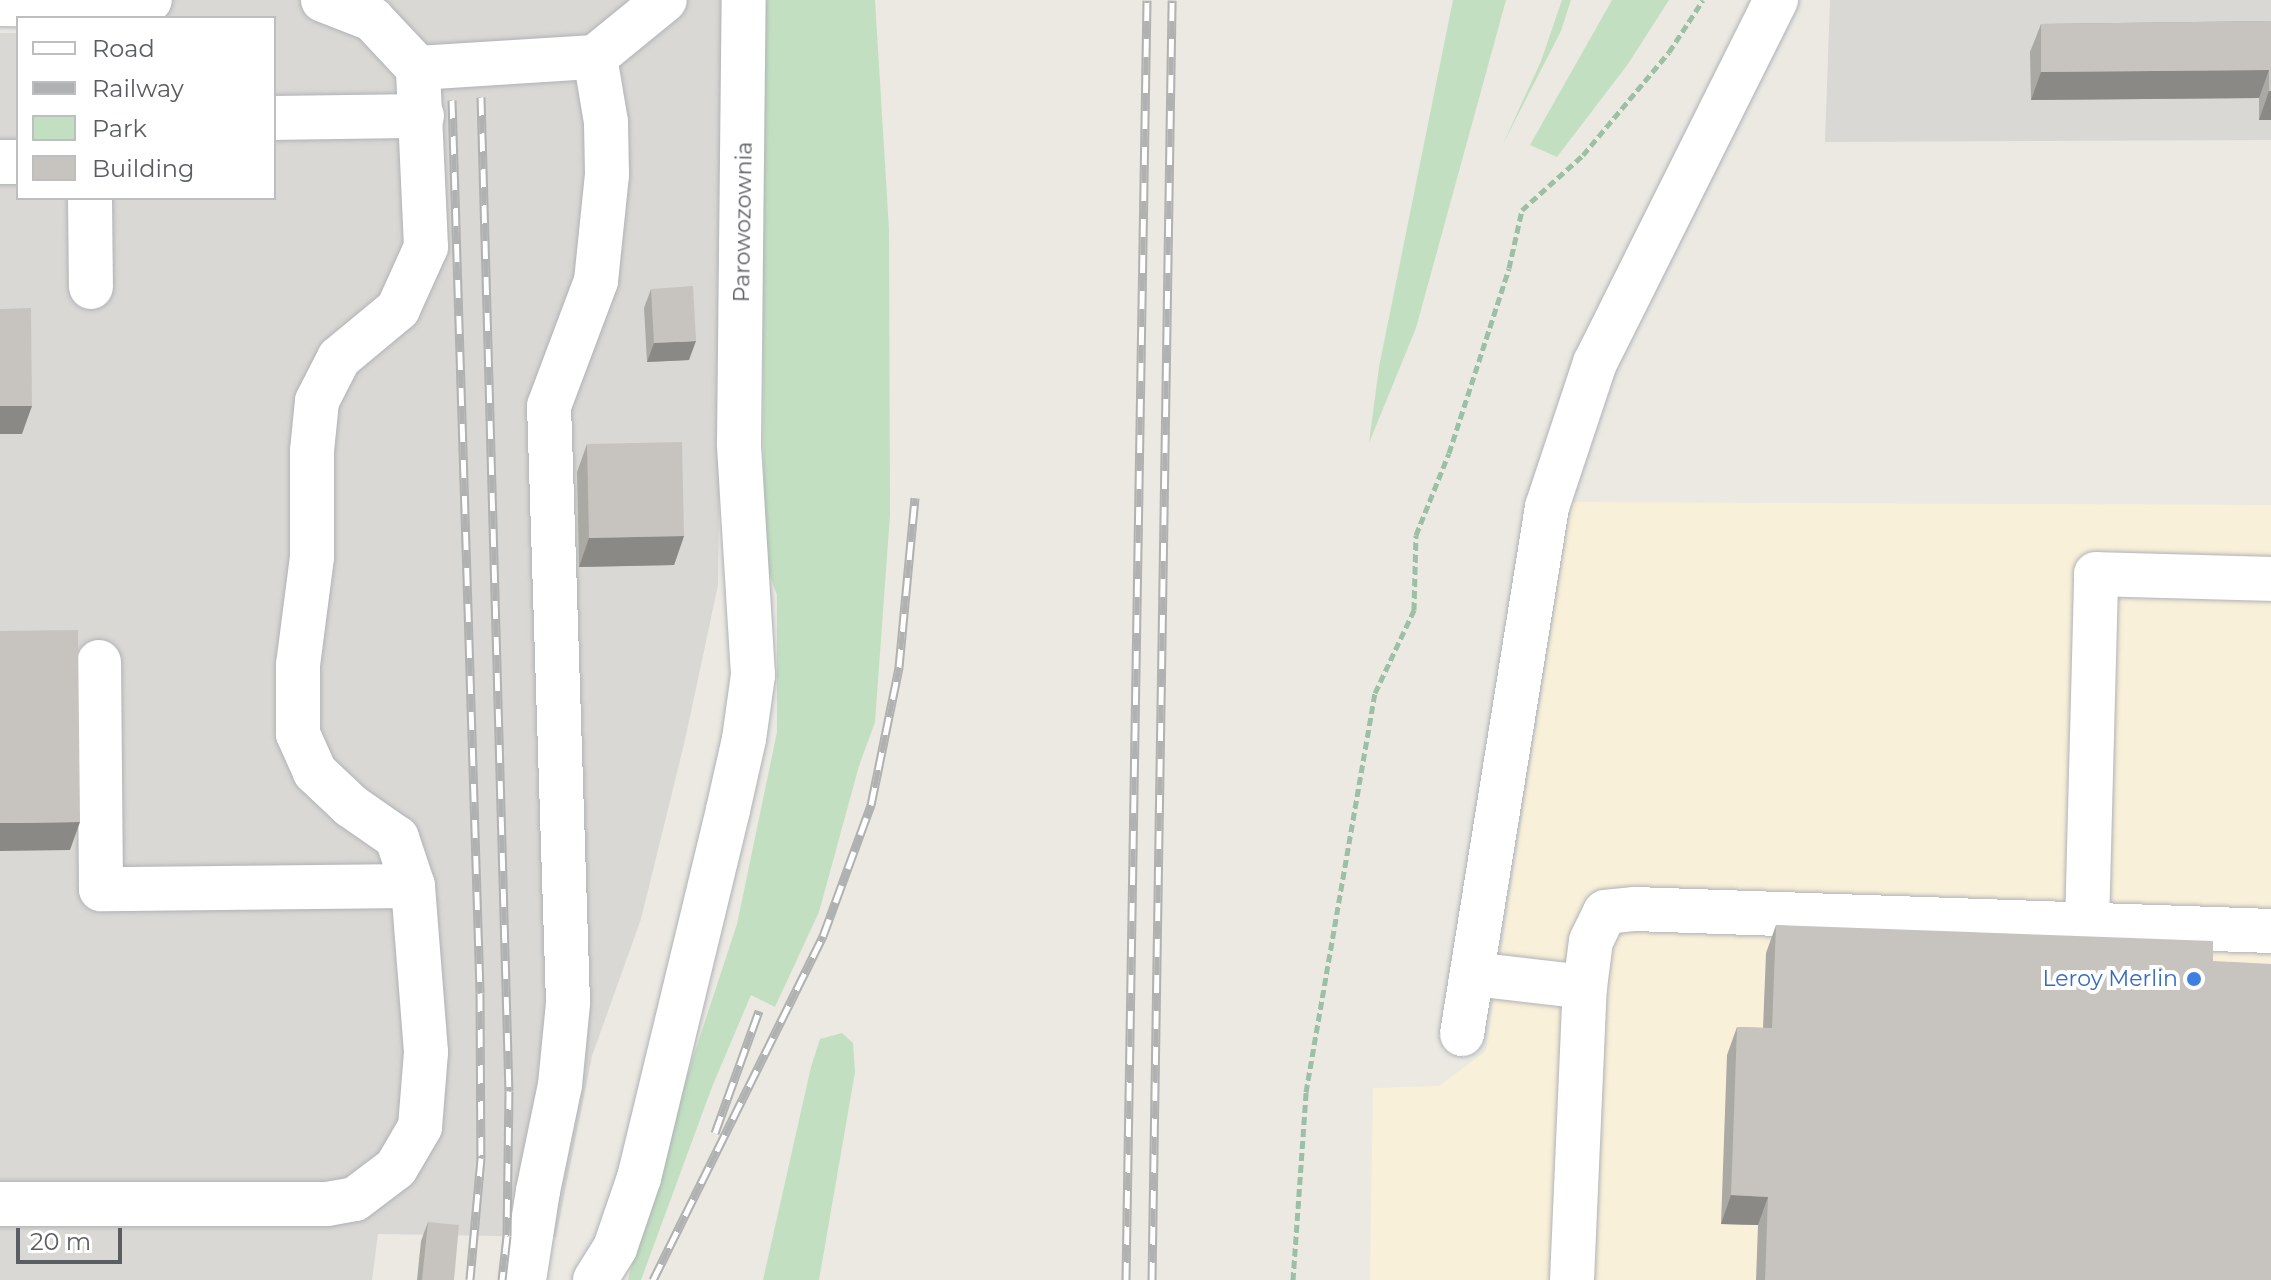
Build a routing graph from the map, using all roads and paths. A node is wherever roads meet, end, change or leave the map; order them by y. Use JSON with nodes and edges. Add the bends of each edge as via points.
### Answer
{"nodes":[{"id":1,"x":150,"y":0,"type":"edge"},
{"id":2,"x":323,"y":0,"type":"edge"},
{"id":3,"x":665,"y":0,"type":"edge"},
{"id":4,"x":744,"y":0,"type":"edge"},
{"id":5,"x":1703,"y":0,"type":"edge"},
{"id":6,"x":1776,"y":0,"type":"edge"},
{"id":7,"x":137,"y":1,"type":"edge"},
{"id":8,"x":0,"y":4,"type":"edge"},
{"id":9,"x":123,"y":16,"type":"edge"},
{"id":10,"x":595,"y":57,"type":"junction"},
{"id":11,"x":418,"y":68,"type":"junction"},
{"id":12,"x":422,"y":116,"type":"junction"},
{"id":13,"x":276,"y":118,"type":"edge"},
{"id":14,"x":90,"y":200,"type":"edge"},
{"id":15,"x":91,"y":287,"type":"dead end"},
{"id":16,"x":2271,"y":579,"type":"edge"},
{"id":17,"x":99,"y":662,"type":"dead end"},
{"id":18,"x":413,"y":886,"type":"junction"},
{"id":19,"x":2087,"y":926,"type":"junction"},
{"id":20,"x":2271,"y":931,"type":"edge"},
{"id":21,"x":1473,"y":974,"type":"junction"},
{"id":22,"x":1585,"y":987,"type":"junction"},
{"id":23,"x":1462,"y":1034,"type":"dead end"},
{"id":24,"x":0,"y":1204,"type":"edge"},
{"id":25,"x":524,"y":1280,"type":"edge"},
{"id":26,"x":595,"y":1280,"type":"edge"},
{"id":27,"x":1293,"y":1280,"type":"edge"},
{"id":28,"x":1572,"y":1280,"type":"edge"}],
"edges":[{"from":1,"to":7,"type":"street"},
{"from":2,"to":11,"type":"street","via":[[372,19]]},
{"from":3,"to":10,"type":"street"},
{"from":4,"to":26,"type":"street","name":"Parowozownia","via":[[739,443],[753,675],[744,739],[639,1178],[615,1248]]},
{"from":5,"to":27,"type":"path","via":[[1669,52],[1583,155],[1522,210],[1509,268],[1449,453],[1416,535],[1414,610],[1375,693],[1306,1092]]},
{"from":6,"to":21,"type":"street","via":[[1595,363],[1547,507]]},
{"from":7,"to":8,"type":"street"},
{"from":7,"to":9,"type":"street"},
{"from":10,"to":11,"type":"street"},
{"from":10,"to":25,"type":"street","via":[[607,162],[596,281],[549,406],[568,1003],[560,1085]]},
{"from":11,"to":12,"type":"street"},
{"from":12,"to":13,"type":"street"},
{"from":12,"to":18,"type":"street","via":[[426,247],[398,309],[339,358],[317,401],[312,557],[298,678],[298,734],[315,772],[397,838]]},
{"from":14,"to":15,"type":"street"},
{"from":16,"to":19,"type":"street","via":[[2096,574]]},
{"from":17,"to":18,"type":"street","via":[[101,889]]},
{"from":18,"to":24,"type":"street","via":[[426,1052],[420,1127],[396,1168],[378,1185],[355,1199],[327,1204]]},
{"from":19,"to":20,"type":"street"},
{"from":19,"to":22,"type":"street","via":[[1605,912],[1591,941]]},
{"from":21,"to":22,"type":"street"},
{"from":21,"to":23,"type":"street"},
{"from":22,"to":28,"type":"street"}]}
